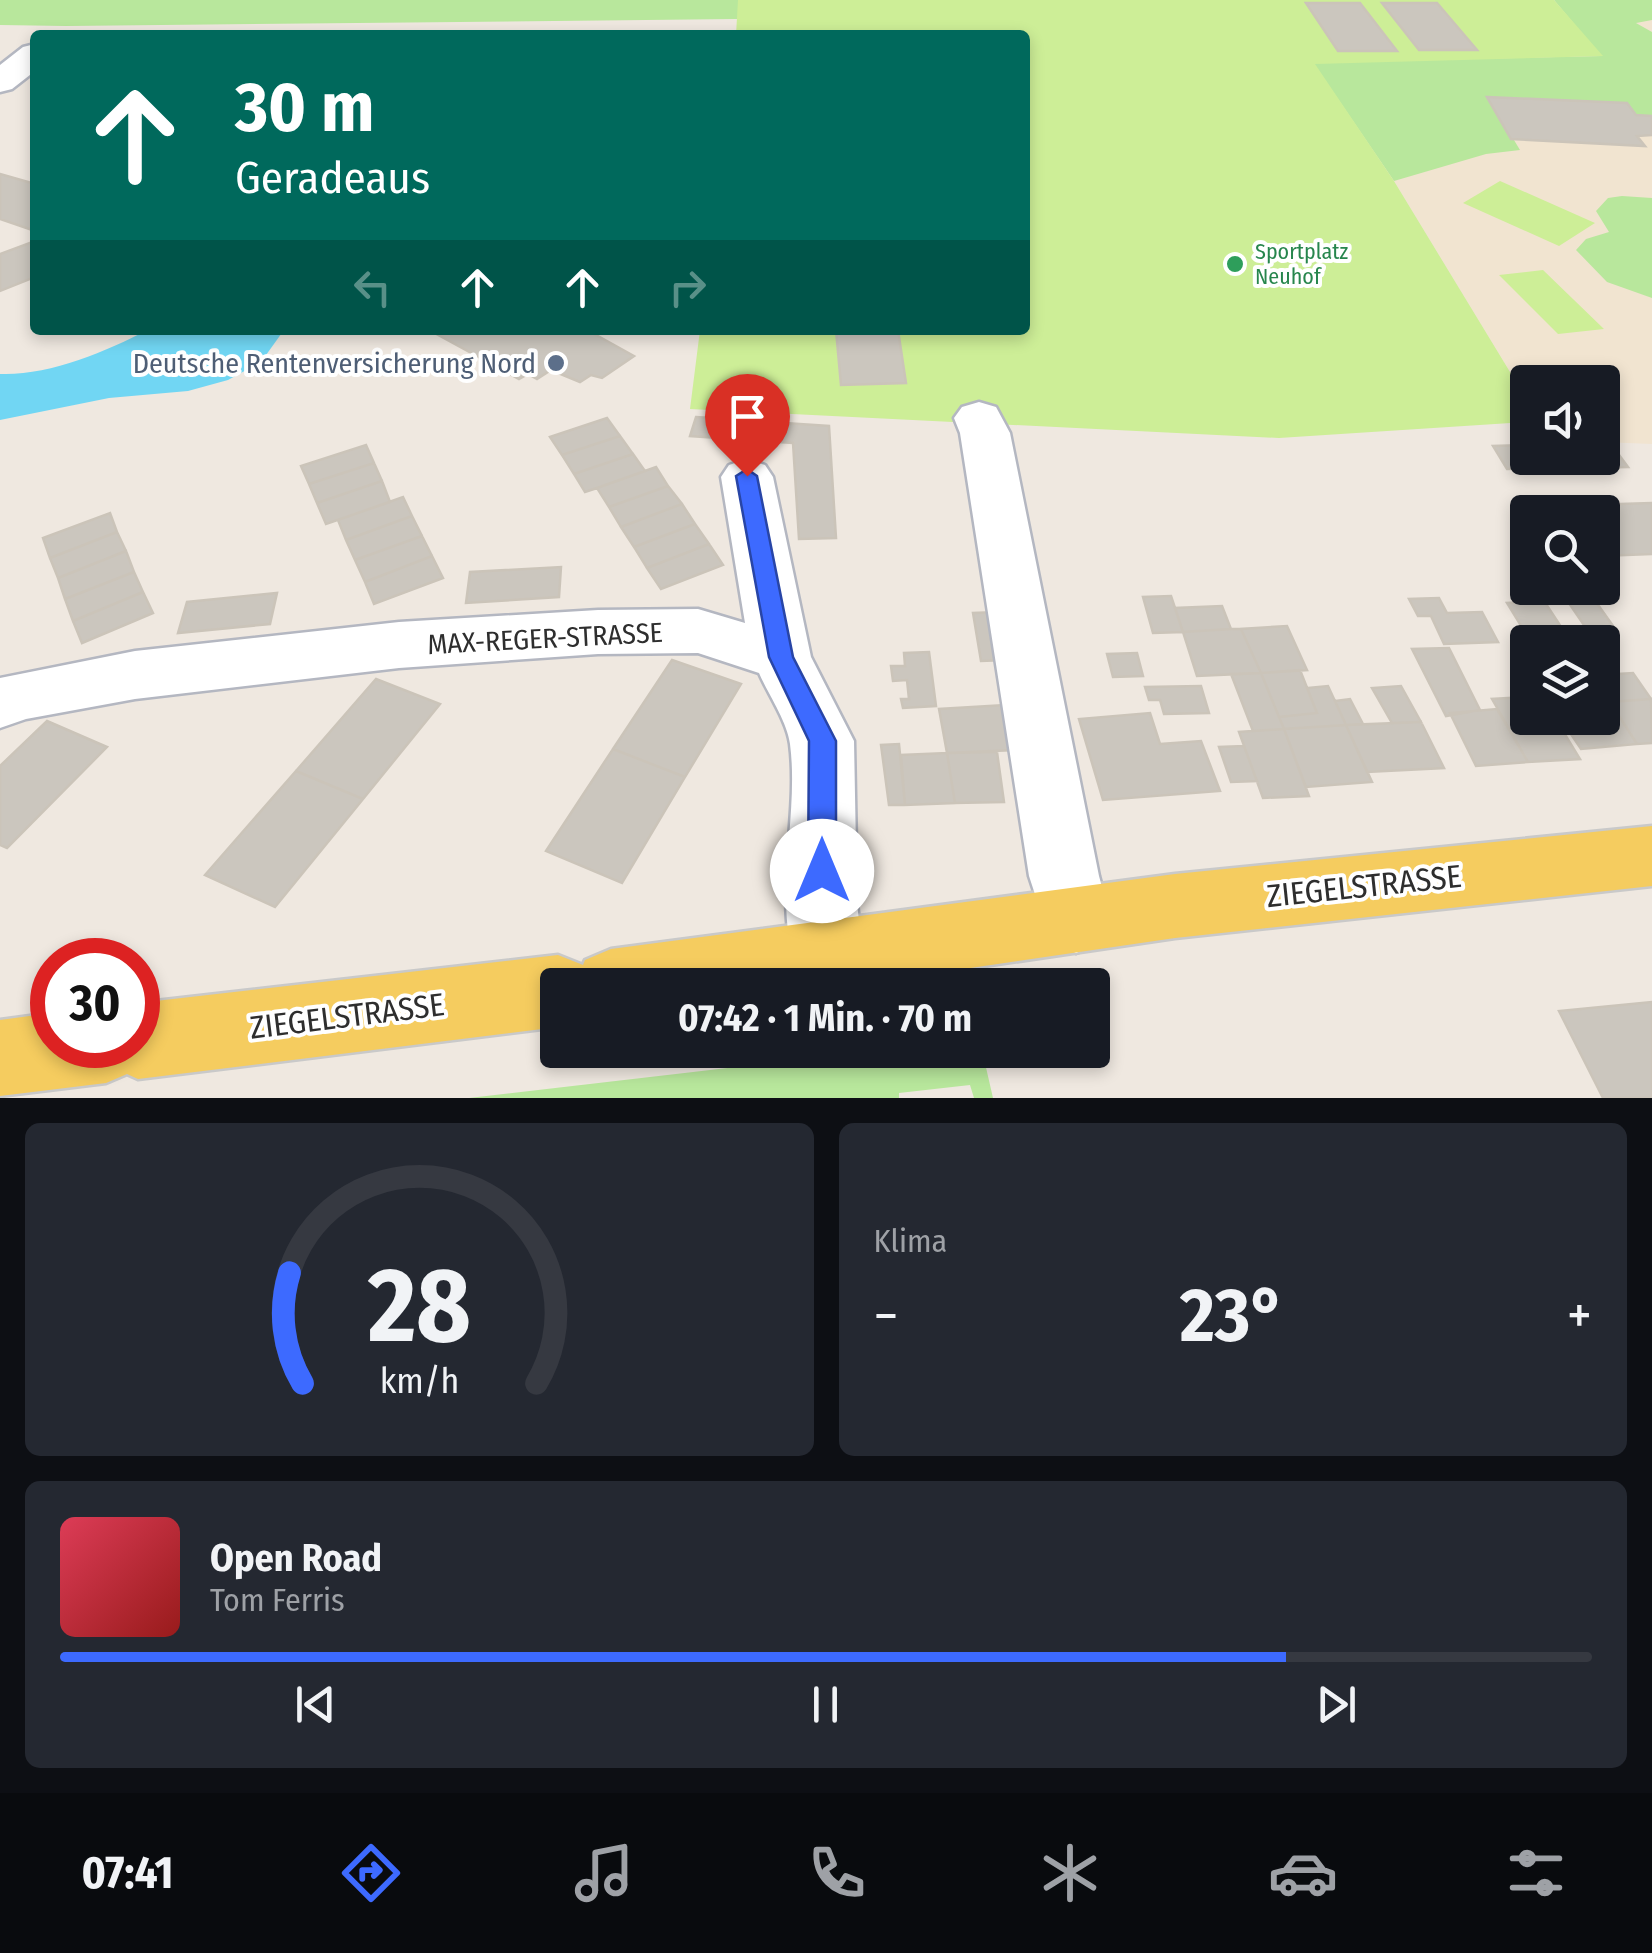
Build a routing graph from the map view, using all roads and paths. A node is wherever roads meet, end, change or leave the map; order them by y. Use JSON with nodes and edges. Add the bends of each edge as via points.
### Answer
{"nodes":[{"id":1,"x":30,"y":58,"type":"edge"},
{"id":2,"x":0,"y":82,"type":"edge"},
{"id":3,"x":979,"y":418,"type":"dead end"},
{"id":4,"x":747,"y":476,"type":"dead end"},
{"id":5,"x":781,"y":657,"type":"junction"},
{"id":6,"x":0,"y":703,"type":"edge"},
{"id":7,"x":1652,"y":856,"type":"edge"},
{"id":8,"x":1076,"y":920,"type":"junction"},
{"id":9,"x":827,"y":956,"type":"junction"},
{"id":10,"x":738,"y":968,"type":"edge"},
{"id":11,"x":540,"y":993,"type":"edge"},
{"id":12,"x":160,"y":1038,"type":"edge"},
{"id":13,"x":30,"y":1054,"type":"edge"},
{"id":14,"x":0,"y":1058,"type":"edge"}],
"edges":[{"from":1,"to":2,"type":"street"},
{"from":3,"to":8,"type":"street"},
{"from":4,"to":5,"type":"street"},
{"from":5,"to":6,"type":"street","name":"MAX-REGER-STRASSE","via":[[698,631],[598,632],[399,644],[135,675]]},
{"from":5,"to":9,"type":"street","via":[[822,741]]},
{"from":7,"to":8,"type":"main road","name":"ZIEGELSTRASSE"},
{"from":8,"to":9,"type":"main road","name":"ZIEGELSTRASSE"},
{"from":9,"to":10,"type":"main road","name":"ZIEGELSTRASSE"},
{"from":11,"to":12,"type":"main road","name":"ZIEGELSTRASSE"},
{"from":13,"to":14,"type":"main road"}]}
